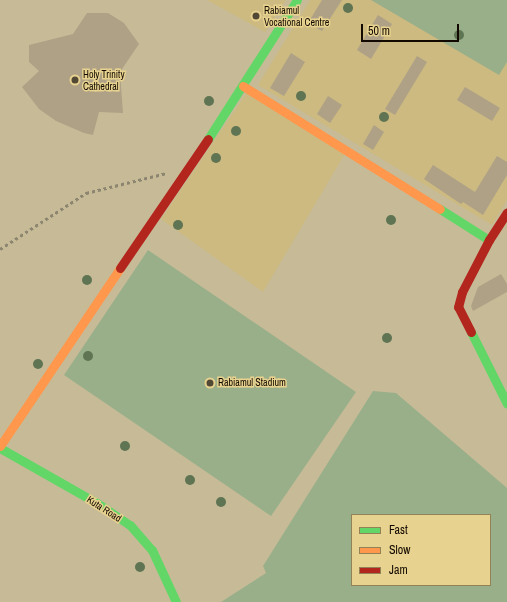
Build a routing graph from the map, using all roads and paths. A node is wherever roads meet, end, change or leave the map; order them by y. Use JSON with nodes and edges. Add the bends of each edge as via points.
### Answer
{"nodes":[{"id":1,"x":296,"y":0,"type":"edge"},
{"id":2,"x":243,"y":86,"type":"junction"},
{"id":3,"x":169,"y":172,"type":"dead end"},
{"id":4,"x":507,"y":212,"type":"edge"},
{"id":5,"x":489,"y":240,"type":"junction"},
{"id":6,"x":0,"y":249,"type":"edge"},
{"id":7,"x":507,"y":404,"type":"edge"},
{"id":8,"x":0,"y":447,"type":"edge"},
{"id":9,"x":176,"y":602,"type":"edge"}],
"edges":[{"from":1,"to":2,"type":"street"},
{"from":2,"to":5,"type":"street"},
{"from":2,"to":8,"type":"street"},
{"from":3,"to":6,"type":"path","via":[[86,193]]},
{"from":4,"to":5,"type":"street"},
{"from":5,"to":7,"type":"street","via":[[462,292],[458,307]]},
{"from":8,"to":9,"type":"street","name":"Kuta Road","via":[[130,525],[152,550]]}]}
